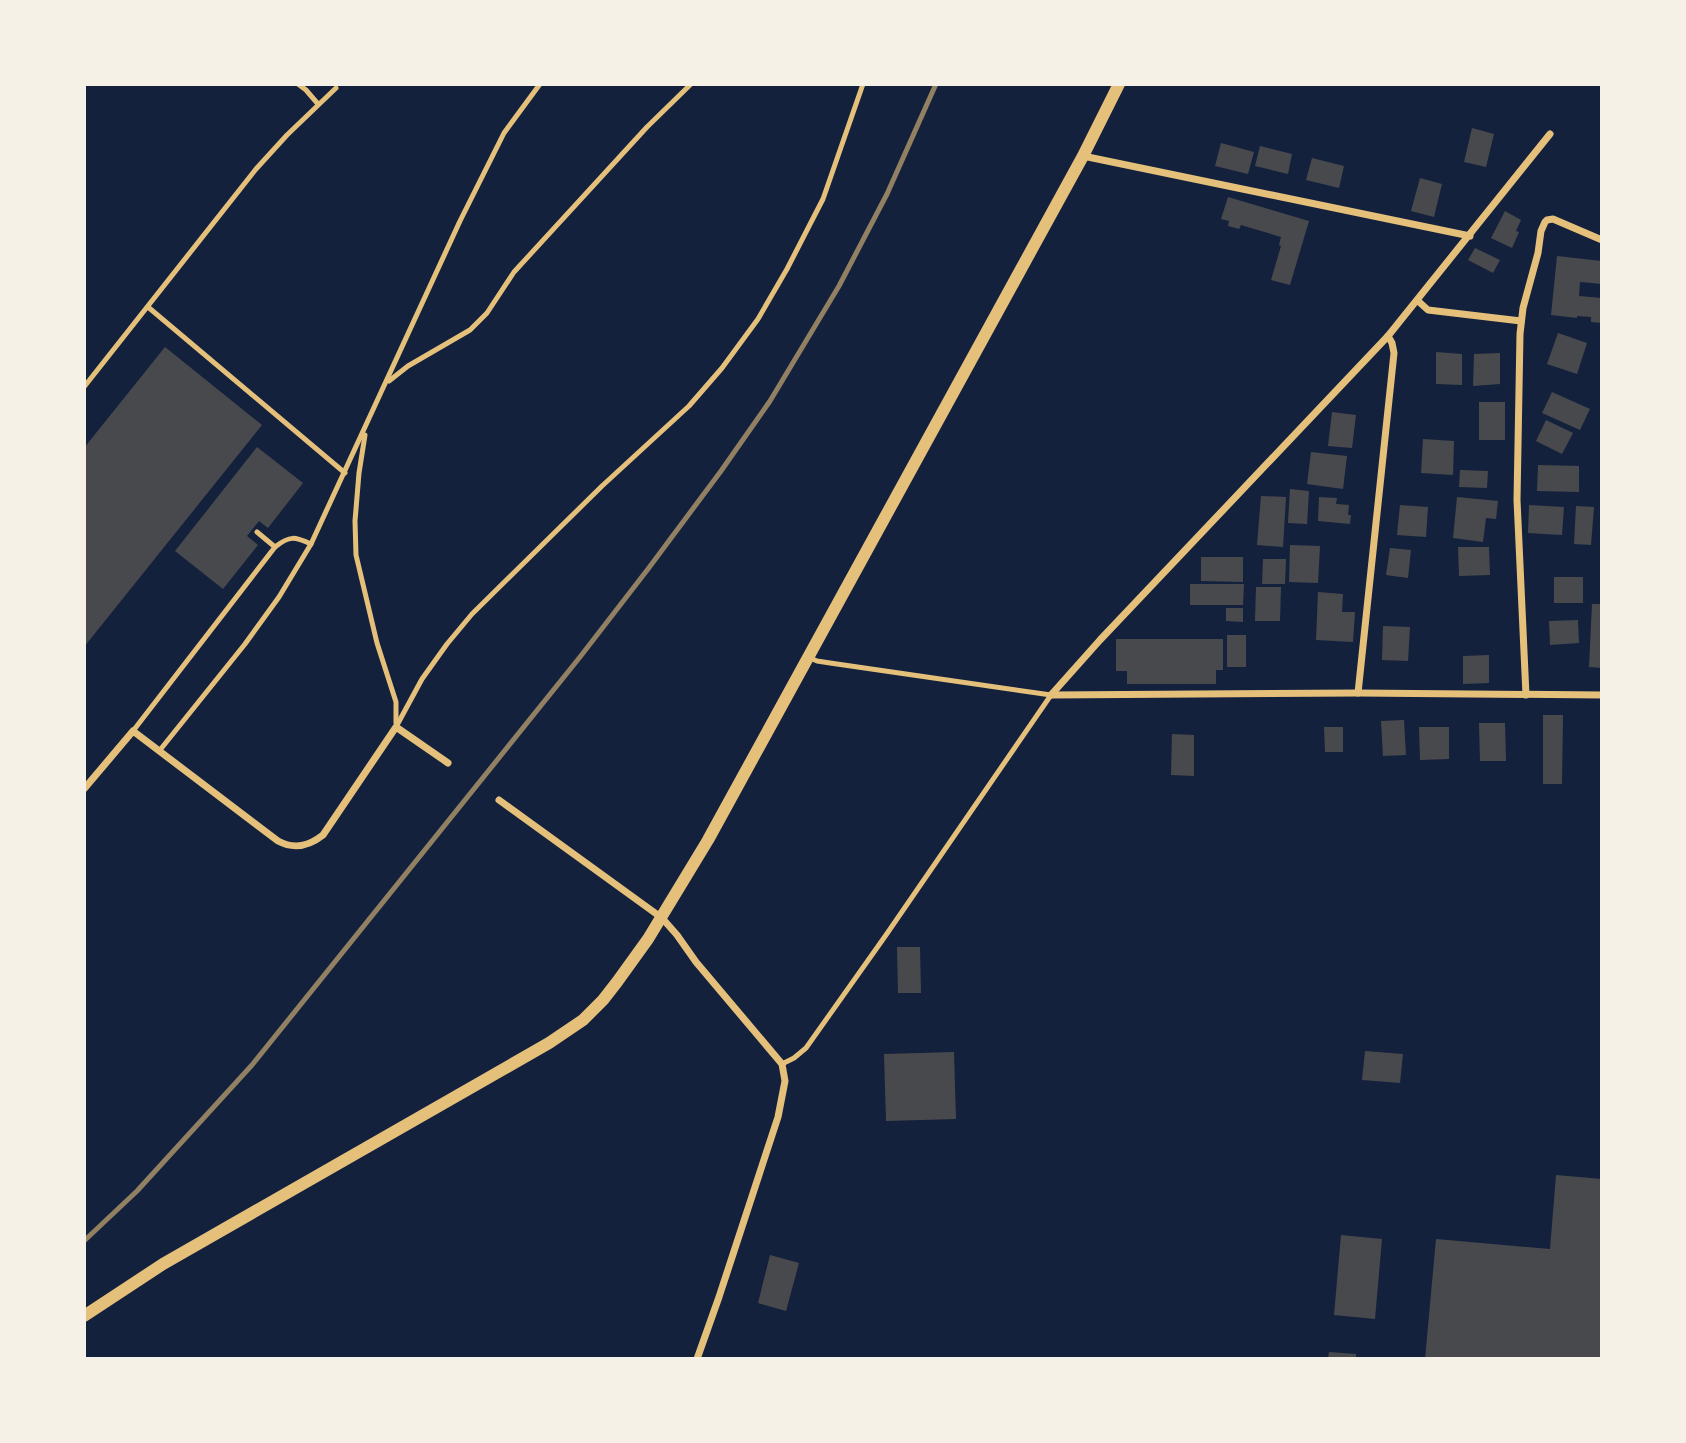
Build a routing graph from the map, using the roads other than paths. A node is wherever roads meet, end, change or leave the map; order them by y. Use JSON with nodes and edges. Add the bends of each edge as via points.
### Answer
{"nodes":[{"id":1,"x":298,"y":84,"type":"edge"},
{"id":2,"x":540,"y":84,"type":"edge"},
{"id":3,"x":691,"y":84,"type":"edge"},
{"id":4,"x":863,"y":84,"type":"edge"},
{"id":5,"x":1119,"y":84,"type":"edge"},
{"id":6,"x":336,"y":88,"type":"dead end"},
{"id":7,"x":318,"y":104,"type":"junction"},
{"id":8,"x":1550,"y":134,"type":"dead end"},
{"id":9,"x":1083,"y":156,"type":"junction"},
{"id":10,"x":1470,"y":236,"type":"junction"},
{"id":11,"x":1602,"y":240,"type":"edge"},
{"id":12,"x":1418,"y":301,"type":"junction"},
{"id":13,"x":148,"y":307,"type":"junction"},
{"id":14,"x":1521,"y":321,"type":"junction"},
{"id":15,"x":1388,"y":336,"type":"junction"},
{"id":16,"x":387,"y":383,"type":"junction"},
{"id":17,"x":84,"y":387,"type":"edge"},
{"id":18,"x":366,"y":426,"type":"junction"},
{"id":19,"x":345,"y":473,"type":"junction"},
{"id":20,"x":257,"y":532,"type":"dead end"},
{"id":21,"x":311,"y":544,"type":"junction"},
{"id":22,"x":275,"y":547,"type":"junction"},
{"id":23,"x":808,"y":657,"type":"junction"},
{"id":24,"x":1359,"y":693,"type":"junction"},
{"id":25,"x":1051,"y":695,"type":"junction"},
{"id":26,"x":1526,"y":695,"type":"junction"},
{"id":27,"x":1602,"y":695,"type":"edge"},
{"id":28,"x":396,"y":727,"type":"junction"},
{"id":29,"x":133,"y":731,"type":"junction"},
{"id":30,"x":160,"y":750,"type":"junction"},
{"id":31,"x":448,"y":763,"type":"dead end"},
{"id":32,"x":84,"y":789,"type":"edge"},
{"id":33,"x":499,"y":800,"type":"dead end"},
{"id":34,"x":662,"y":918,"type":"junction"},
{"id":35,"x":782,"y":1064,"type":"junction"},
{"id":36,"x":84,"y":1316,"type":"edge"},
{"id":37,"x":697,"y":1359,"type":"edge"}],
"edges":[{"from":1,"to":7,"type":"lane"},
{"from":2,"to":16,"type":"lane","via":[[504,133]]},
{"from":3,"to":16,"type":"lane","via":[[514,272],[470,330]]},
{"from":4,"to":28,"type":"lane","via":[[823,199],[758,319],[690,406],[472,614],[422,679]]},
{"from":5,"to":9,"type":"street"},
{"from":6,"to":7,"type":"lane"},
{"from":7,"to":13,"type":"lane","via":[[256,169]]},
{"from":8,"to":10,"type":"street"},
{"from":9,"to":10,"type":"street"},
{"from":9,"to":23,"type":"street"},
{"from":10,"to":12,"type":"street"},
{"from":11,"to":14,"type":"street","via":[[1553,219],[1545,222]]},
{"from":12,"to":14,"type":"street","via":[[1428,310]]},
{"from":12,"to":15,"type":"street"},
{"from":13,"to":17,"type":"lane"},
{"from":13,"to":19,"type":"lane"},
{"from":14,"to":26,"type":"street","via":[[1517,500]]},
{"from":15,"to":24,"type":"street","via":[[1394,353]]},
{"from":15,"to":25,"type":"street"},
{"from":16,"to":18,"type":"lane"},
{"from":18,"to":19,"type":"lane"},
{"from":18,"to":28,"type":"lane","via":[[355,521],[356,555],[396,702]]},
{"from":19,"to":21,"type":"lane"},
{"from":20,"to":22,"type":"lane"},
{"from":21,"to":22,"type":"lane","via":[[294,538]]},
{"from":21,"to":30,"type":"lane","via":[[252,635]]},
{"from":22,"to":29,"type":"lane"},
{"from":23,"to":25,"type":"lane"},
{"from":23,"to":34,"type":"street"},
{"from":24,"to":25,"type":"street"},
{"from":24,"to":26,"type":"street"},
{"from":25,"to":35,"type":"lane","via":[[806,1048]]},
{"from":26,"to":27,"type":"street"},
{"from":28,"to":30,"type":"street","via":[[323,835],[301,846],[278,841]]},
{"from":28,"to":31,"type":"street"},
{"from":29,"to":30,"type":"street"},
{"from":29,"to":32,"type":"street"},
{"from":33,"to":34,"type":"street"},
{"from":34,"to":35,"type":"street"},
{"from":34,"to":36,"type":"street","via":[[617,982],[583,1020],[163,1264]]},
{"from":35,"to":37,"type":"street","via":[[785,1081],[778,1117]]}]}
